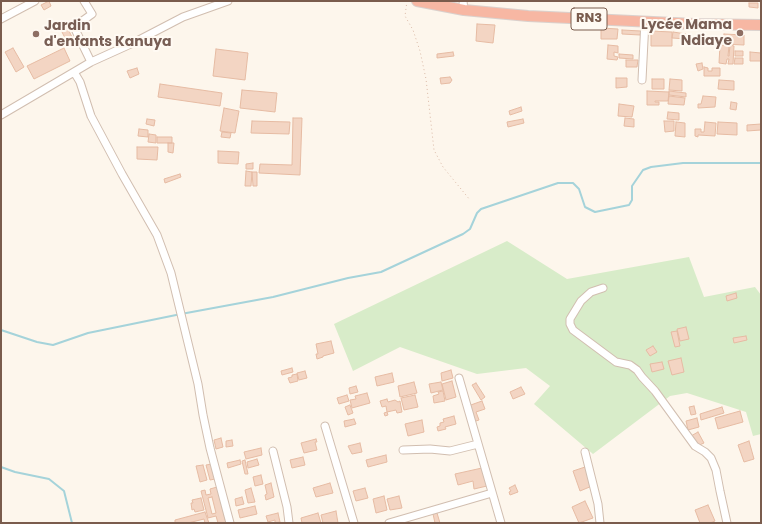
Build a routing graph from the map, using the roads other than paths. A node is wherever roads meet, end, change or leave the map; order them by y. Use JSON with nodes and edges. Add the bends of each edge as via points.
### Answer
{"nodes":[{"id":1,"x":34,"y":1,"type":"edge"},
{"id":2,"x":84,"y":1,"type":"edge"},
{"id":3,"x":228,"y":1,"type":"edge"},
{"id":4,"x":417,"y":1,"type":"edge"},
{"id":5,"x":463,"y":6,"type":"edge"},
{"id":6,"x":1,"y":19,"type":"edge"},
{"id":7,"x":645,"y":21,"type":"junction"},
{"id":8,"x":761,"y":25,"type":"edge"},
{"id":9,"x":91,"y":62,"type":"junction"},
{"id":10,"x":74,"y":72,"type":"junction"},
{"id":11,"x":642,"y":80,"type":"dead end"},
{"id":12,"x":1,"y":115,"type":"edge"},
{"id":13,"x":602,"y":288,"type":"dead end"},
{"id":14,"x":459,"y":378,"type":"dead end"},
{"id":15,"x":325,"y":426,"type":"dead end"},
{"id":16,"x":478,"y":444,"type":"junction"},
{"id":17,"x":403,"y":450,"type":"dead end"},
{"id":18,"x":273,"y":451,"type":"dead end"},
{"id":19,"x":585,"y":452,"type":"dead end"},
{"id":20,"x":492,"y":493,"type":"junction"},
{"id":21,"x":230,"y":523,"type":"edge"},
{"id":22,"x":289,"y":523,"type":"edge"},
{"id":23,"x":354,"y":523,"type":"edge"},
{"id":24,"x":389,"y":523,"type":"edge"},
{"id":25,"x":501,"y":523,"type":"edge"},
{"id":26,"x":600,"y":523,"type":"edge"},
{"id":27,"x":727,"y":523,"type":"edge"}],
"edges":[{"from":1,"to":6,"type":"street"},
{"from":2,"to":9,"type":"street","via":[[92,14],[74,27]]},
{"from":3,"to":9,"type":"street","via":[[183,17]]},
{"from":4,"to":5,"type":"highway","number":"RN3"},
{"from":5,"to":7,"type":"highway","number":"RN3","via":[[528,16]]},
{"from":7,"to":8,"type":"highway","number":"RN3"},
{"from":7,"to":11,"type":"street"},
{"from":9,"to":10,"type":"street"},
{"from":10,"to":12,"type":"street"},
{"from":10,"to":21,"type":"street","via":[[91,116],[157,235],[171,273]]},
{"from":13,"to":27,"type":"street","via":[[591,292],[581,301],[570,319],[573,330],[616,362],[630,365],[637,370],[656,391],[695,446],[711,458]]},
{"from":14,"to":16,"type":"street"},
{"from":15,"to":23,"type":"street"},
{"from":16,"to":17,"type":"street","via":[[450,450]]},
{"from":16,"to":20,"type":"street"},
{"from":18,"to":22,"type":"street"},
{"from":19,"to":26,"type":"street"},
{"from":20,"to":24,"type":"street"},
{"from":20,"to":25,"type":"street"}]}
